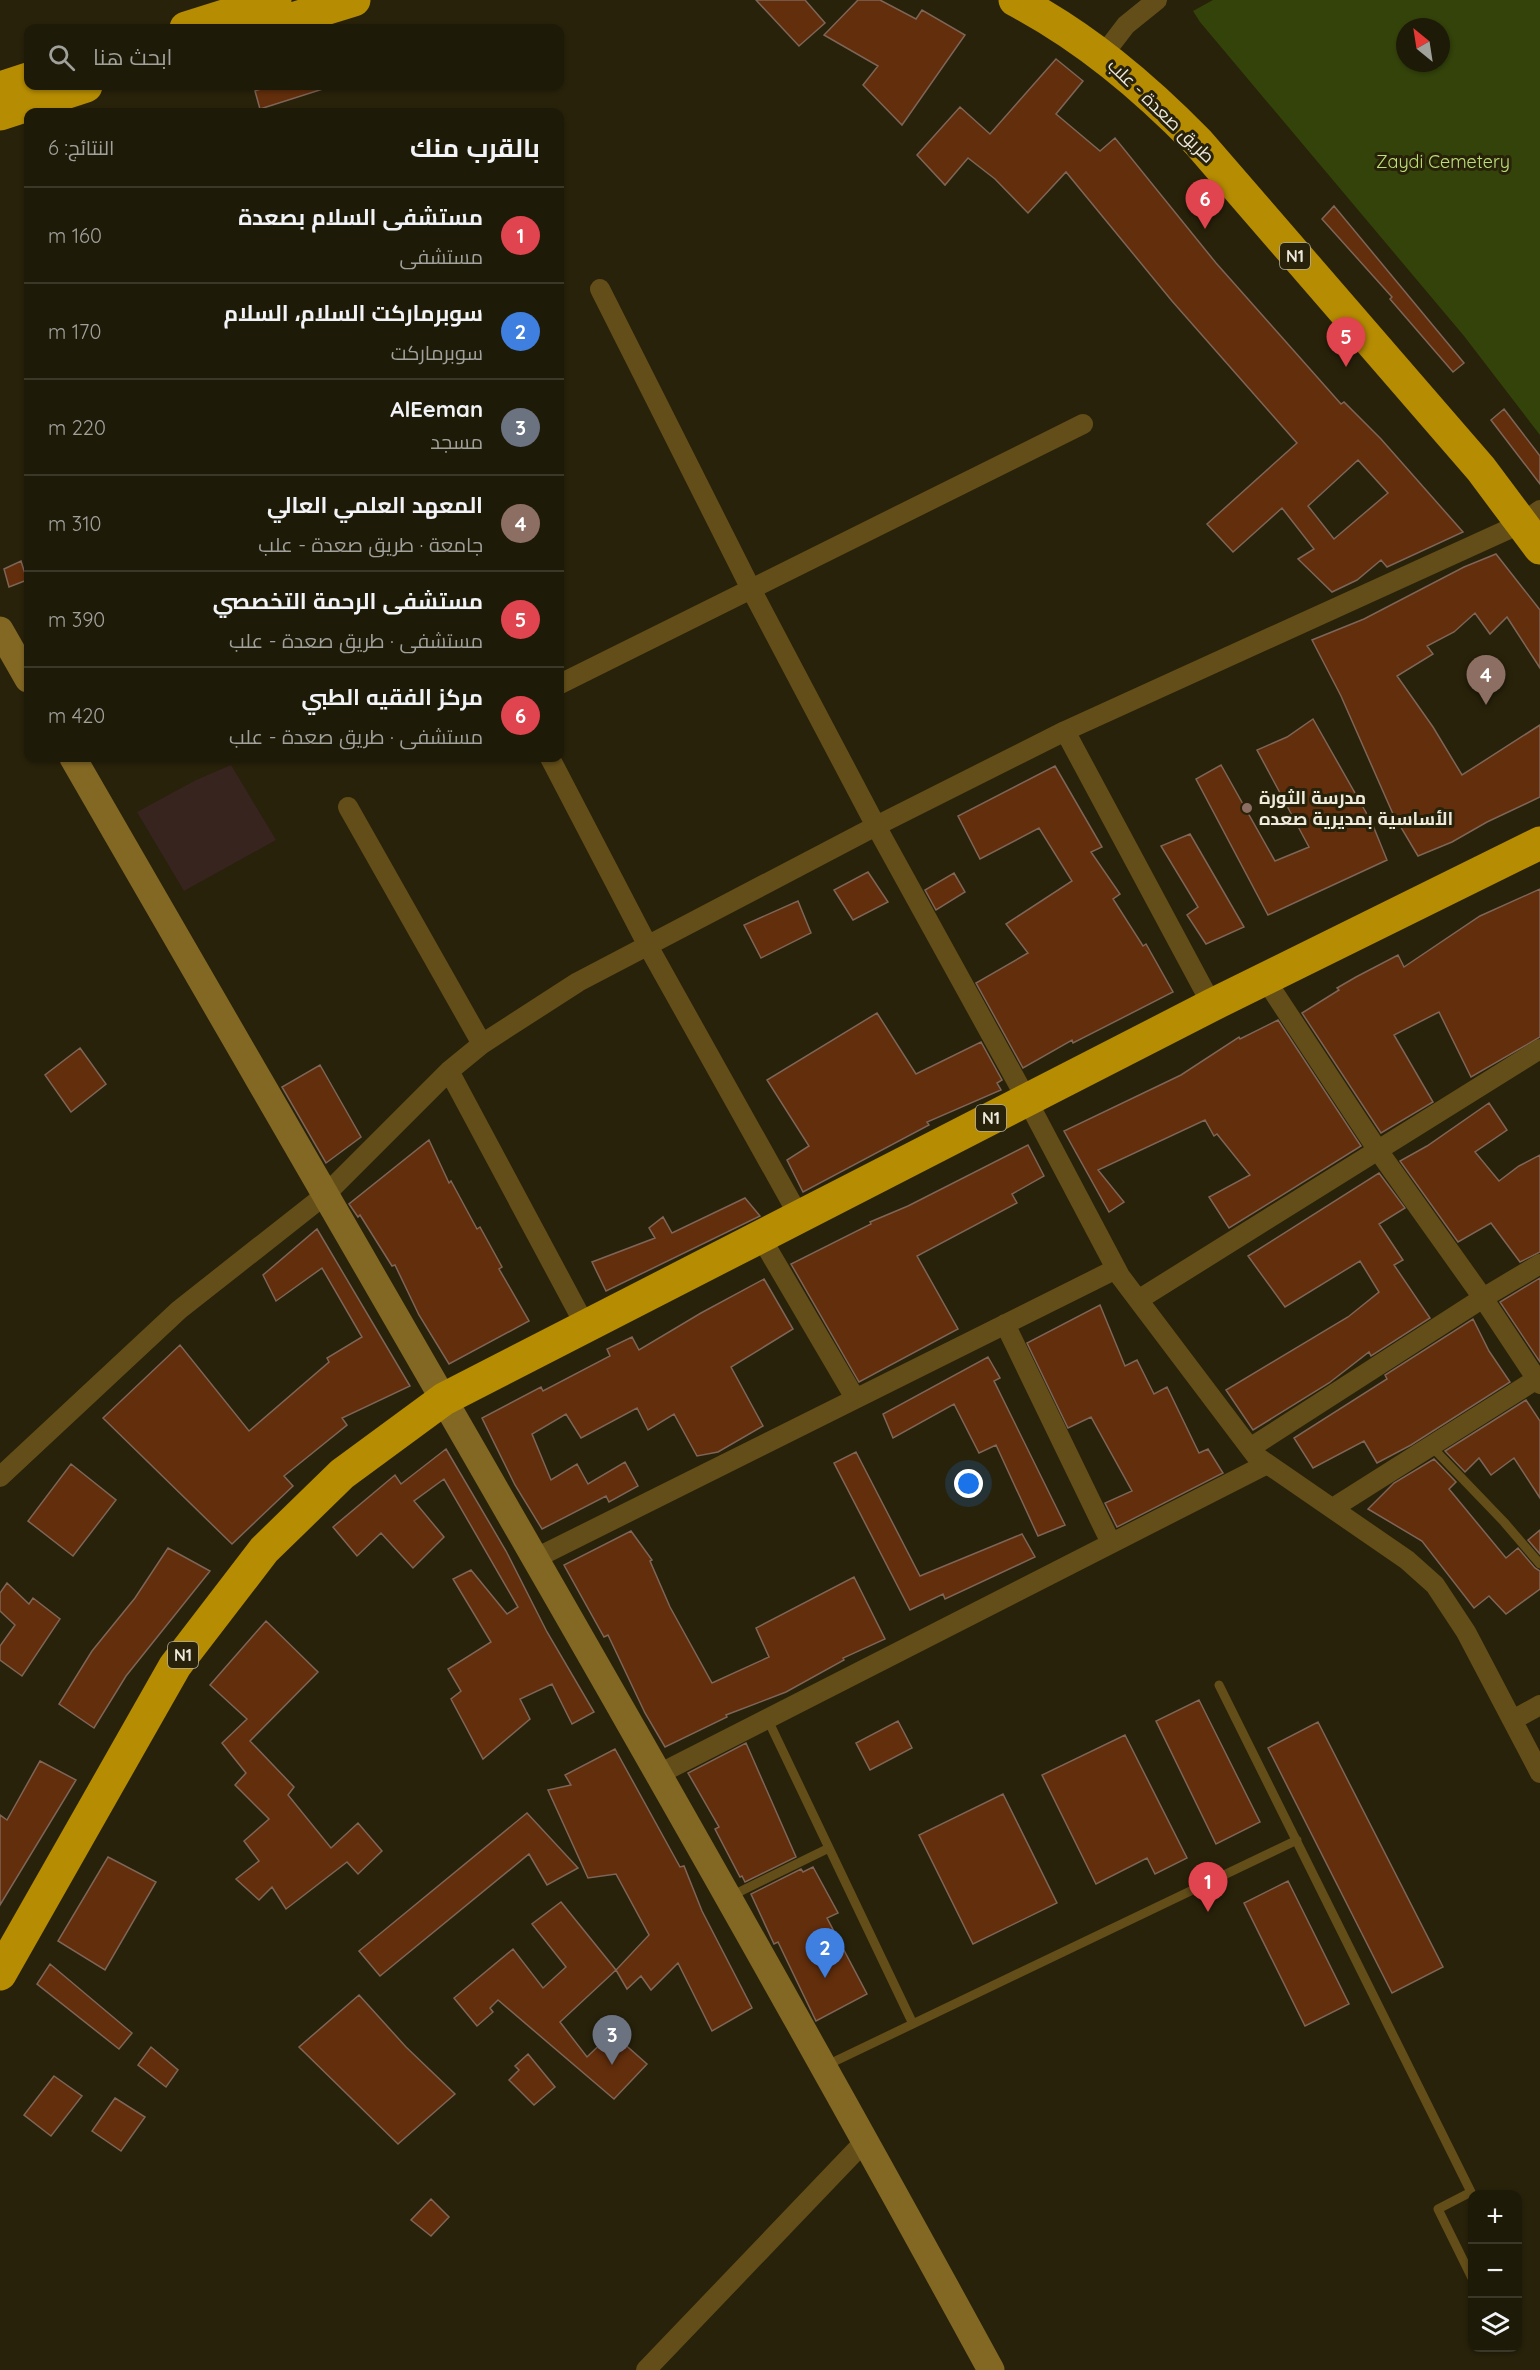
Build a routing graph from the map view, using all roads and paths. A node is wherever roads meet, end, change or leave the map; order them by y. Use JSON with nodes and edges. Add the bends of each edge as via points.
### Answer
{"nodes":[{"id":1,"x":275,"y":0,"type":"edge"},
{"id":2,"x":354,"y":0,"type":"edge"},
{"id":3,"x":1015,"y":0,"type":"edge"},
{"id":4,"x":1063,"y":0,"type":"edge"},
{"id":5,"x":1157,"y":0,"type":"edge"},
{"id":6,"x":208,"y":24,"type":"edge"},
{"id":7,"x":276,"y":24,"type":"edge"},
{"id":8,"x":1109,"y":46,"type":"junction"},
{"id":9,"x":24,"y":80,"type":"edge"},
{"id":10,"x":0,"y":88,"type":"edge"},
{"id":11,"x":74,"y":90,"type":"edge"},
{"id":12,"x":0,"y":114,"type":"edge"},
{"id":13,"x":600,"y":289,"type":"dead end"},
{"id":14,"x":1083,"y":424,"type":"dead end"},
{"id":15,"x":1536,"y":523,"type":"edge"},
{"id":16,"x":751,"y":589,"type":"junction"},
{"id":17,"x":0,"y":630,"type":"edge"},
{"id":18,"x":24,"y":672,"type":"edge"},
{"id":19,"x":564,"y":682,"type":"edge"},
{"id":20,"x":1065,"y":731,"type":"junction"},
{"id":21,"x":75,"y":762,"type":"edge"},
{"id":22,"x":552,"y":762,"type":"edge"},
{"id":23,"x":348,"y":807,"type":"dead end"},
{"id":24,"x":876,"y":826,"type":"junction"},
{"id":25,"x":1540,"y":843,"type":"edge"},
{"id":26,"x":648,"y":946,"type":"junction"},
{"id":27,"x":1264,"y":979,"type":"junction"},
{"id":28,"x":1212,"y":1005,"type":"junction"},
{"id":29,"x":482,"y":1044,"type":"junction"},
{"id":30,"x":1540,"y":1049,"type":"edge"},
{"id":31,"x":449,"y":1071,"type":"junction"},
{"id":32,"x":1027,"y":1100,"type":"junction"},
{"id":33,"x":1377,"y":1149,"type":"junction"},
{"id":34,"x":325,"y":1195,"type":"junction"},
{"id":35,"x":799,"y":1216,"type":"junction"},
{"id":36,"x":760,"y":1236,"type":"junction"},
{"id":37,"x":1540,"y":1264,"type":"edge"},
{"id":38,"x":1116,"y":1269,"type":"junction"},
{"id":39,"x":1483,"y":1298,"type":"junction"},
{"id":40,"x":1138,"y":1300,"type":"junction"},
{"id":41,"x":1005,"y":1324,"type":"junction"},
{"id":42,"x":585,"y":1325,"type":"junction"},
{"id":43,"x":1539,"y":1380,"type":"edge"},
{"id":44,"x":855,"y":1398,"type":"junction"},
{"id":45,"x":444,"y":1399,"type":"junction"},
{"id":46,"x":1431,"y":1446,"type":"junction"},
{"id":47,"x":1250,"y":1449,"type":"junction"},
{"id":48,"x":1267,"y":1464,"type":"junction"},
{"id":49,"x":0,"y":1477,"type":"edge"},
{"id":50,"x":1333,"y":1508,"type":"junction"},
{"id":51,"x":1111,"y":1543,"type":"junction"},
{"id":52,"x":536,"y":1558,"type":"junction"},
{"id":53,"x":1540,"y":1564,"type":"edge"},
{"id":54,"x":1219,"y":1685,"type":"dead end"},
{"id":55,"x":1540,"y":1705,"type":"edge"},
{"id":56,"x":766,"y":1719,"type":"junction"},
{"id":57,"x":1513,"y":1720,"type":"junction"},
{"id":58,"x":1540,"y":1773,"type":"edge"},
{"id":59,"x":659,"y":1774,"type":"junction"},
{"id":60,"x":1297,"y":1840,"type":"junction"},
{"id":61,"x":829,"y":1848,"type":"junction"},
{"id":62,"x":729,"y":1897,"type":"junction"},
{"id":63,"x":4,"y":1957,"type":"edge"},
{"id":64,"x":913,"y":2024,"type":"junction"},
{"id":65,"x":825,"y":2066,"type":"junction"},
{"id":66,"x":866,"y":2140,"type":"junction"},
{"id":67,"x":1468,"y":2268,"type":"edge"},
{"id":68,"x":646,"y":2370,"type":"edge"},
{"id":69,"x":992,"y":2370,"type":"edge"}],
"edges":[{"from":1,"to":6,"type":"highway"},
{"from":2,"to":7,"type":"highway"},
{"from":3,"to":8,"type":"highway","name":"طريق صعدة - علب","number":"N1","via":[[1072,32]]},
{"from":4,"to":8,"type":"highway","name":"طريق صعدة - علب","number":"N1","via":[[1085,13]]},
{"from":5,"to":8,"type":"street","via":[[1138,14]]},
{"from":8,"to":15,"type":"highway","name":"طريق صعدة - علب","number":"N1","via":[[1167,80],[1215,127],[1498,454]]},
{"from":9,"to":10,"type":"highway"},
{"from":11,"to":12,"type":"highway"},
{"from":13,"to":16,"type":"street"},
{"from":14,"to":16,"type":"street"},
{"from":15,"to":20,"type":"street"},
{"from":16,"to":19,"type":"street"},
{"from":16,"to":24,"type":"street"},
{"from":17,"to":18,"type":"street"},
{"from":20,"to":24,"type":"street"},
{"from":20,"to":28,"type":"street"},
{"from":21,"to":34,"type":"street"},
{"from":22,"to":26,"type":"street"},
{"from":23,"to":29,"type":"street"},
{"from":24,"to":26,"type":"street"},
{"from":24,"to":32,"type":"street"},
{"from":25,"to":27,"type":"highway","number":"N1"},
{"from":26,"to":29,"type":"street","via":[[578,982]]},
{"from":26,"to":35,"type":"street"},
{"from":27,"to":28,"type":"highway","number":"N1"},
{"from":27,"to":33,"type":"street"},
{"from":28,"to":32,"type":"highway","number":"N1"},
{"from":29,"to":31,"type":"street"},
{"from":30,"to":33,"type":"street"},
{"from":31,"to":34,"type":"street"},
{"from":31,"to":42,"type":"street"},
{"from":32,"to":35,"type":"highway","number":"N1"},
{"from":32,"to":38,"type":"street"},
{"from":33,"to":39,"type":"street"},
{"from":33,"to":40,"type":"street"},
{"from":34,"to":45,"type":"street"},
{"from":34,"to":49,"type":"street","via":[[179,1310]]},
{"from":35,"to":36,"type":"highway","number":"N1"},
{"from":36,"to":42,"type":"highway","number":"N1"},
{"from":36,"to":44,"type":"street"},
{"from":37,"to":39,"type":"street"},
{"from":38,"to":40,"type":"street"},
{"from":38,"to":41,"type":"street"},
{"from":39,"to":43,"type":"street"},
{"from":39,"to":47,"type":"street"},
{"from":40,"to":47,"type":"street"},
{"from":41,"to":44,"type":"street"},
{"from":41,"to":51,"type":"street"},
{"from":42,"to":45,"type":"highway","number":"N1"},
{"from":43,"to":46,"type":"street"},
{"from":44,"to":52,"type":"street"},
{"from":45,"to":52,"type":"street"},
{"from":45,"to":63,"type":"highway","number":"N1","via":[[342,1474],[264,1550],[175,1666]]},
{"from":46,"to":50,"type":"street"},
{"from":46,"to":53,"type":"lane"},
{"from":47,"to":48,"type":"street"},
{"from":48,"to":50,"type":"street"},
{"from":48,"to":51,"type":"street"},
{"from":50,"to":57,"type":"street","via":[[1407,1560],[1435,1585],[1466,1632]]},
{"from":51,"to":56,"type":"street"},
{"from":52,"to":59,"type":"street"},
{"from":54,"to":60,"type":"lane"},
{"from":55,"to":57,"type":"street"},
{"from":56,"to":59,"type":"street"},
{"from":56,"to":61,"type":"lane"},
{"from":57,"to":58,"type":"street"},
{"from":59,"to":62,"type":"street"},
{"from":60,"to":64,"type":"lane"},
{"from":60,"to":67,"type":"lane","via":[[1471,2192],[1438,2209]]},
{"from":61,"to":62,"type":"lane"},
{"from":61,"to":64,"type":"lane"},
{"from":62,"to":65,"type":"street"},
{"from":64,"to":65,"type":"lane"},
{"from":65,"to":66,"type":"street"},
{"from":66,"to":68,"type":"street"},
{"from":66,"to":69,"type":"street"}]}
